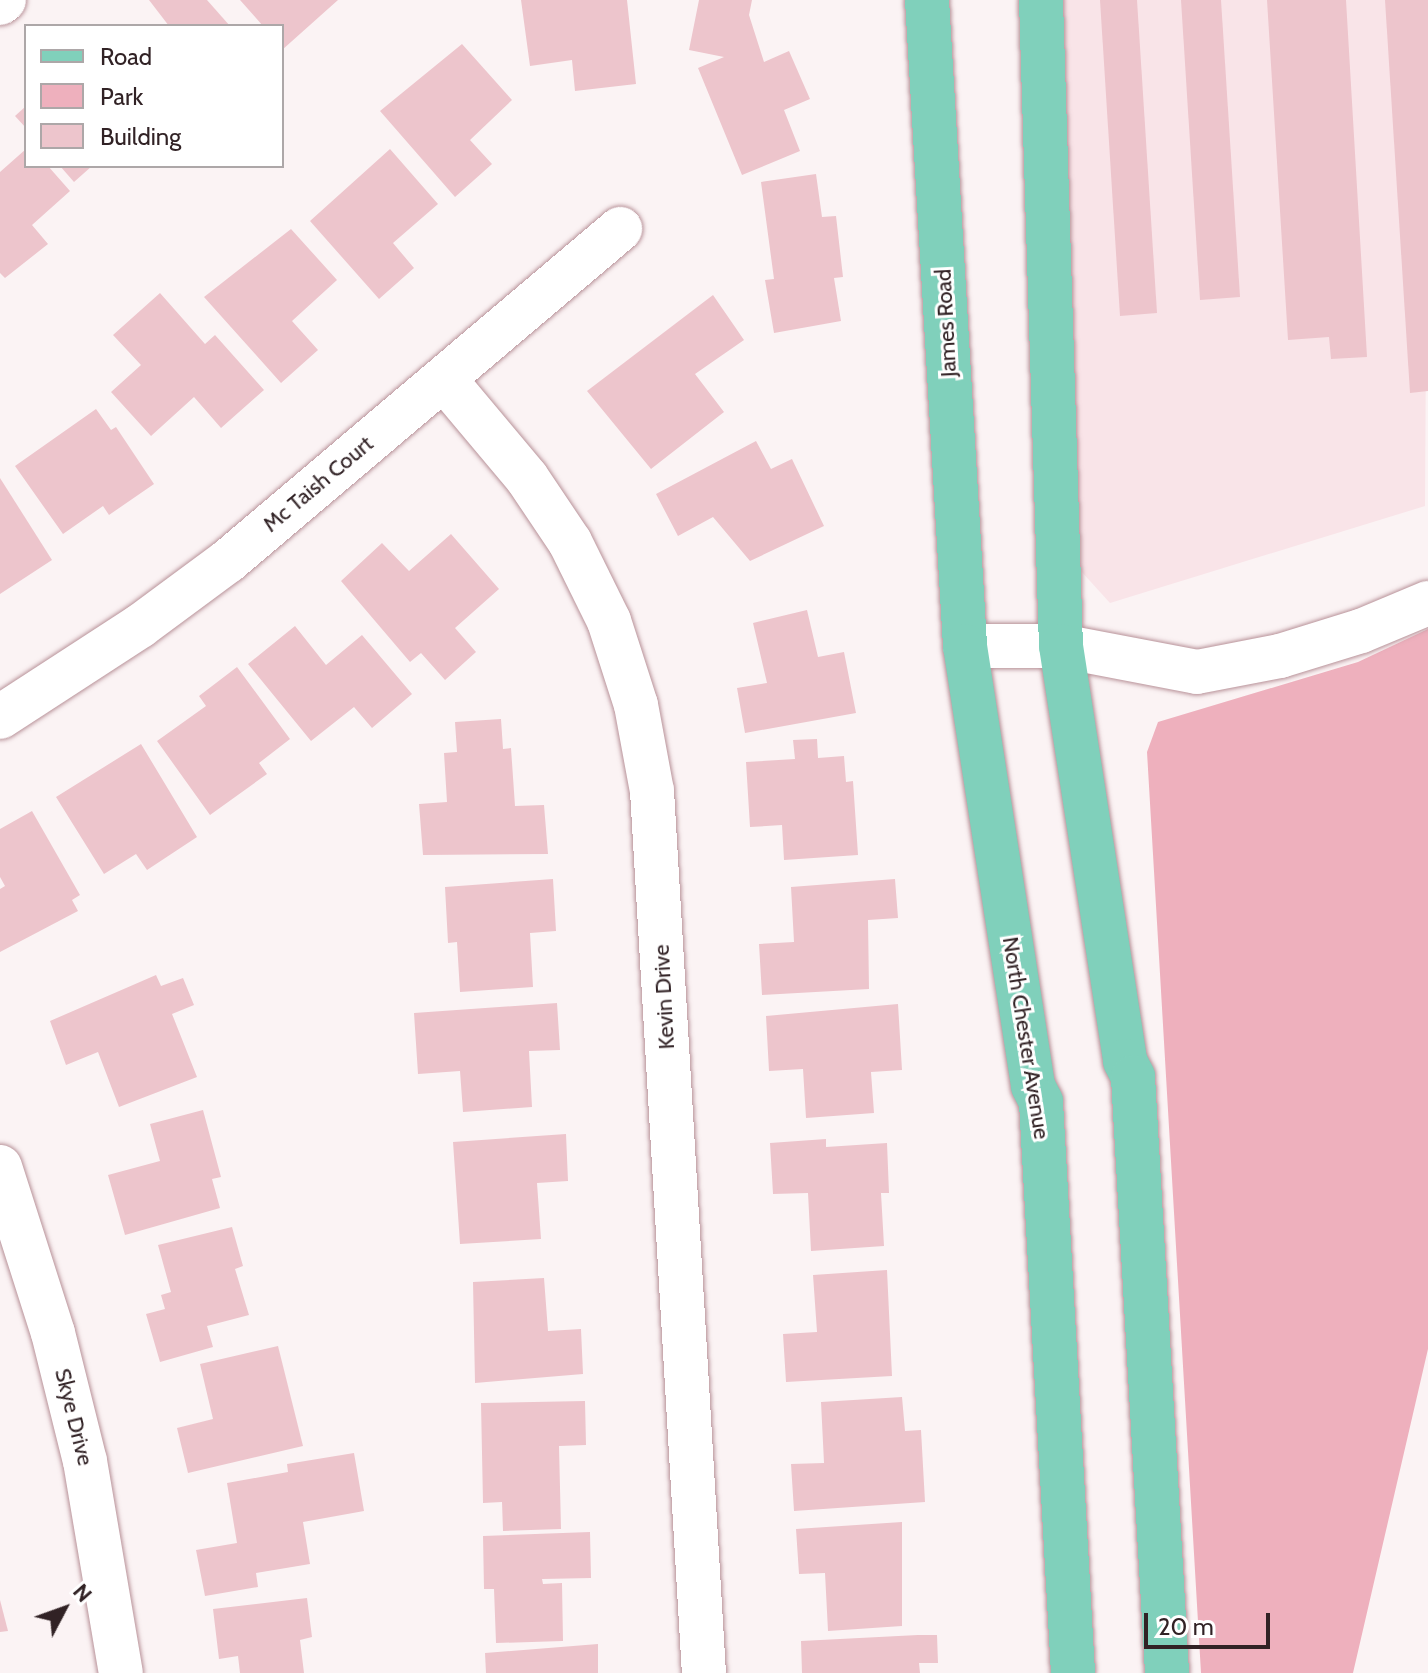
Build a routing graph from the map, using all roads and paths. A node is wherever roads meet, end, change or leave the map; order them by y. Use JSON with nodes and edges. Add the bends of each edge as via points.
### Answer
{"nodes":[{"id":1,"x":927,"y":0,"type":"edge"},
{"id":2,"x":1041,"y":0,"type":"edge"},
{"id":3,"x":620,"y":229,"type":"dead end"},
{"id":4,"x":444,"y":379,"type":"junction"},
{"id":5,"x":1428,"y":603,"type":"edge"},
{"id":6,"x":965,"y":646,"type":"junction"},
{"id":7,"x":1061,"y":646,"type":"junction"},
{"id":8,"x":0,"y":717,"type":"edge"},
{"id":9,"x":0,"y":1167,"type":"edge"},
{"id":10,"x":121,"y":1673,"type":"edge"},
{"id":11,"x":704,"y":1673,"type":"edge"},
{"id":12,"x":1073,"y":1673,"type":"edge"},
{"id":13,"x":1167,"y":1673,"type":"edge"}],
"edges":[{"from":1,"to":6,"type":"main road","name":"James Road"},
{"from":2,"to":7,"type":"main road"},
{"from":3,"to":4,"type":"street","name":"Mc Taish Court"},
{"from":4,"to":8,"type":"street","name":"Mc Taish Court","via":[[228,561]]},
{"from":4,"to":11,"type":"street","name":"Kevin Drive","via":[[527,478],[570,542],[609,621],[636,705],[652,791]]},
{"from":5,"to":7,"type":"street","via":[[1280,656],[1197,672]]},
{"from":6,"to":7,"type":"street"},
{"from":6,"to":12,"type":"main road","name":"North Chester Avenue","via":[[1033,1086],[1041,1102]]},
{"from":7,"to":13,"type":"main road","via":[[1125,1061],[1133,1077]]},
{"from":9,"to":10,"type":"street","name":"Skye Drive","via":[[53,1333],[85,1461]]}]}
